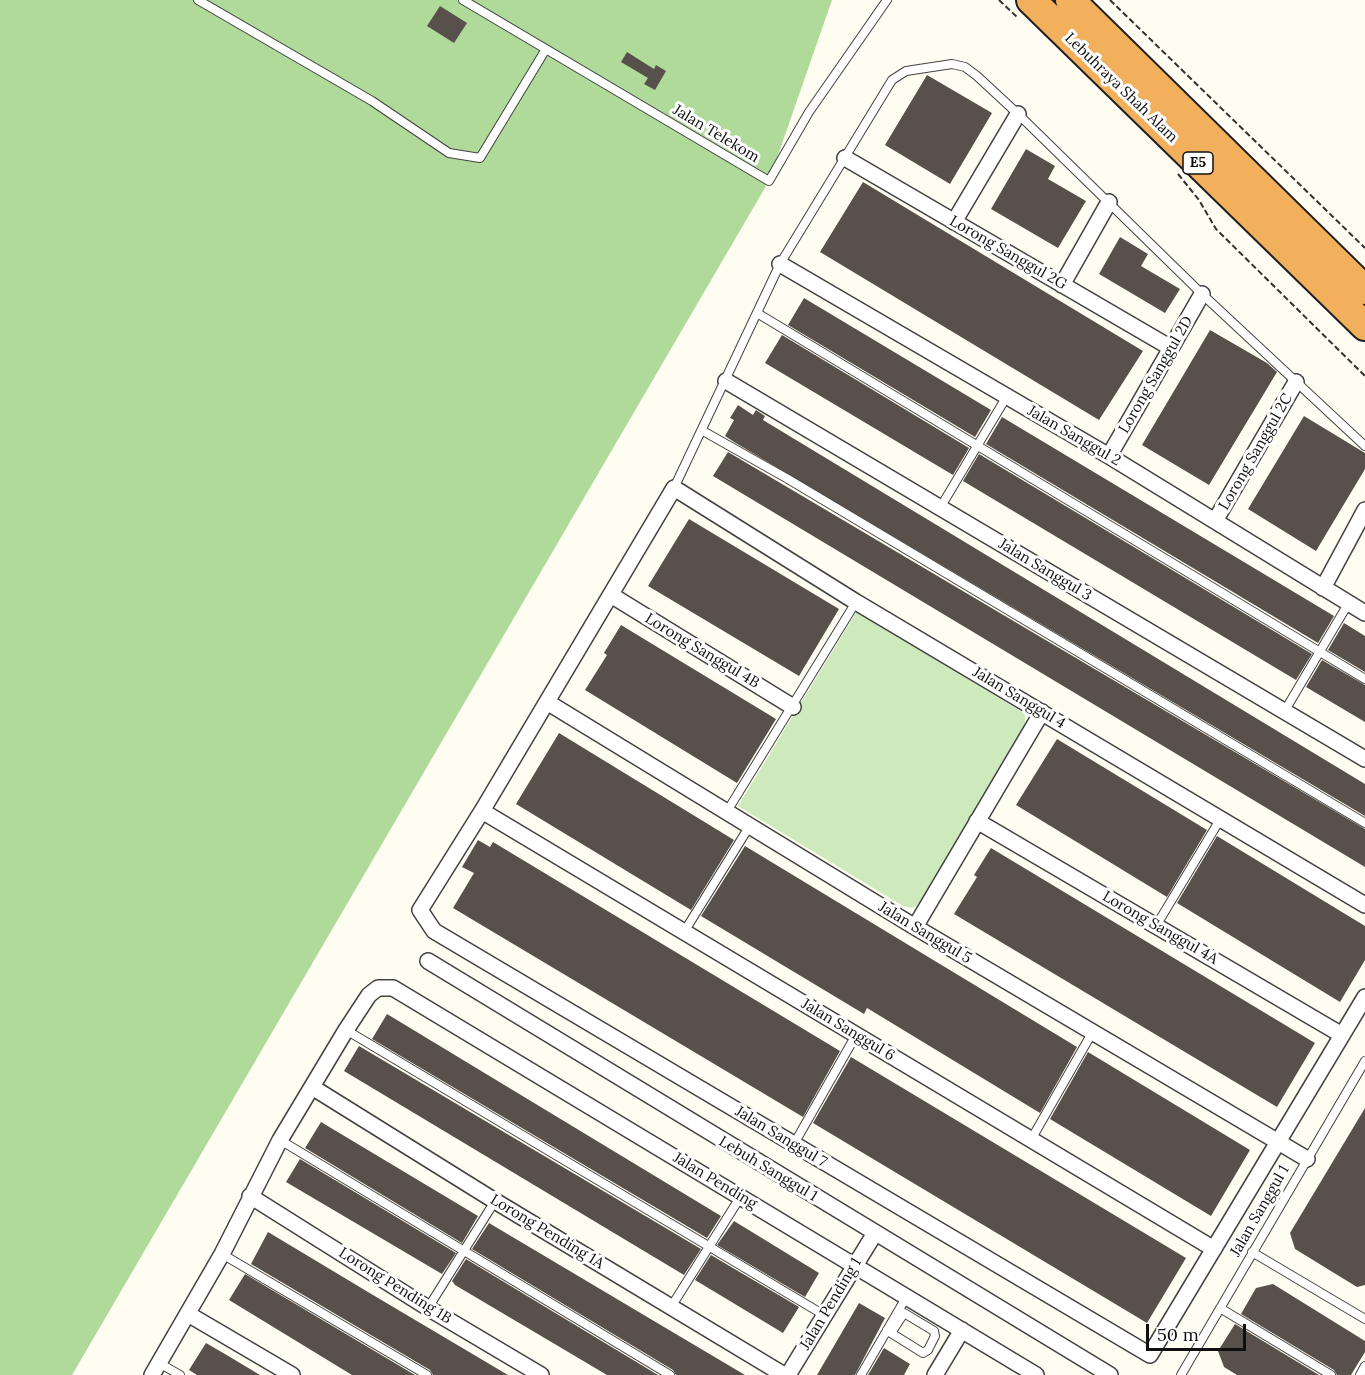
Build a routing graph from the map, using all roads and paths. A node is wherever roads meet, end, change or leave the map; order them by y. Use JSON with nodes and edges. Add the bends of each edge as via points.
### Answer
{"nodes":[{"id":1,"x":198,"y":0,"type":"edge"},
{"id":2,"x":464,"y":0,"type":"edge"},
{"id":3,"x":886,"y":0,"type":"edge"},
{"id":4,"x":999,"y":0,"type":"edge"},
{"id":5,"x":1070,"y":0,"type":"edge"},
{"id":6,"x":1110,"y":0,"type":"edge"},
{"id":7,"x":1028,"y":12,"type":"edge"},
{"id":8,"x":546,"y":49,"type":"junction"},
{"id":9,"x":1018,"y":114,"type":"junction"},
{"id":10,"x":845,"y":158,"type":"junction"},
{"id":11,"x":1175,"y":170,"type":"dead end"},
{"id":12,"x":1109,"y":202,"type":"junction"},
{"id":13,"x":954,"y":222,"type":"junction"},
{"id":14,"x":1365,"y":248,"type":"edge"},
{"id":15,"x":780,"y":264,"type":"junction"},
{"id":16,"x":1062,"y":285,"type":"junction"},
{"id":17,"x":1365,"y":290,"type":"edge"},
{"id":18,"x":1202,"y":294,"type":"junction"},
{"id":19,"x":757,"y":313,"type":"junction"},
{"id":20,"x":1365,"y":326,"type":"edge"},
{"id":21,"x":1171,"y":348,"type":"junction"},
{"id":22,"x":1365,"y":376,"type":"edge"},
{"id":23,"x":726,"y":381,"type":"junction"},
{"id":24,"x":1296,"y":382,"type":"junction"},
{"id":25,"x":1007,"y":396,"type":"junction"},
{"id":26,"x":703,"y":431,"type":"junction"},
{"id":27,"x":977,"y":445,"type":"junction"},
{"id":28,"x":1365,"y":446,"type":"edge"},
{"id":29,"x":1109,"y":456,"type":"junction"},
{"id":30,"x":674,"y":488,"type":"junction"},
{"id":31,"x":940,"y":508,"type":"junction"},
{"id":32,"x":1365,"y":510,"type":"edge"},
{"id":33,"x":1215,"y":521,"type":"junction"},
{"id":34,"x":1323,"y":588,"type":"junction"},
{"id":35,"x":611,"y":595,"type":"junction"},
{"id":36,"x":856,"y":602,"type":"junction"},
{"id":37,"x":1348,"y":604,"type":"junction"},
{"id":38,"x":1365,"y":613,"type":"edge"},
{"id":39,"x":1320,"y":652,"type":"junction"},
{"id":40,"x":1365,"y":679,"type":"edge"},
{"id":41,"x":547,"y":702,"type":"junction"},
{"id":42,"x":793,"y":706,"type":"junction"},
{"id":43,"x":1042,"y":712,"type":"junction"},
{"id":44,"x":1284,"y":712,"type":"junction"},
{"id":45,"x":1365,"y":759,"type":"edge"},
{"id":46,"x":482,"y":812,"type":"junction"},
{"id":47,"x":726,"y":813,"type":"junction"},
{"id":48,"x":1221,"y":818,"type":"junction"},
{"id":49,"x":977,"y":821,"type":"junction"},
{"id":50,"x":1365,"y":823,"type":"edge"},
{"id":51,"x":749,"y":827,"type":"junction"},
{"id":52,"x":1365,"y":905,"type":"edge"},
{"id":53,"x":1156,"y":926,"type":"junction"},
{"id":54,"x":915,"y":927,"type":"junction"},
{"id":55,"x":684,"y":932,"type":"junction"},
{"id":56,"x":428,"y":961,"type":"dead end"},
{"id":57,"x":1365,"y":997,"type":"edge"},
{"id":58,"x":346,"y":1030,"type":"junction"},
{"id":59,"x":1092,"y":1033,"type":"junction"},
{"id":60,"x":856,"y":1035,"type":"junction"},
{"id":61,"x":1342,"y":1035,"type":"junction"},
{"id":62,"x":1365,"y":1061,"type":"edge"},
{"id":63,"x":312,"y":1087,"type":"junction"},
{"id":64,"x":1032,"y":1138,"type":"junction"},
{"id":65,"x":280,"y":1140,"type":"junction"},
{"id":66,"x":1278,"y":1143,"type":"junction"},
{"id":67,"x":794,"y":1144,"type":"junction"},
{"id":68,"x":1307,"y":1159,"type":"junction"},
{"id":69,"x":250,"y":1196,"type":"junction"},
{"id":70,"x":741,"y":1196,"type":"junction"},
{"id":71,"x":495,"y":1201,"type":"junction"},
{"id":72,"x":875,"y":1233,"type":"junction"},
{"id":73,"x":709,"y":1246,"type":"junction"},
{"id":74,"x":1214,"y":1249,"type":"junction"},
{"id":75,"x":464,"y":1251,"type":"junction"},
{"id":76,"x":1252,"y":1252,"type":"junction"},
{"id":77,"x":222,"y":1254,"type":"junction"},
{"id":78,"x":855,"y":1264,"type":"junction"},
{"id":79,"x":907,"y":1296,"type":"junction"},
{"id":80,"x":671,"y":1307,"type":"junction"},
{"id":81,"x":428,"y":1308,"type":"junction"},
{"id":82,"x":1220,"y":1308,"type":"junction"},
{"id":83,"x":188,"y":1314,"type":"junction"},
{"id":84,"x":824,"y":1315,"type":"junction"},
{"id":85,"x":1365,"y":1319,"type":"edge"},
{"id":86,"x":962,"y":1330,"type":"junction"},
{"id":87,"x":889,"y":1332,"type":"junction"},
{"id":88,"x":1365,"y":1366,"type":"edge"},
{"id":89,"x":156,"y":1369,"type":"edge"},
{"id":90,"x":1185,"y":1374,"type":"edge"},
{"id":91,"x":180,"y":1375,"type":"edge"},
{"id":92,"x":292,"y":1375,"type":"edge"},
{"id":93,"x":427,"y":1375,"type":"edge"},
{"id":94,"x":541,"y":1375,"type":"edge"},
{"id":95,"x":670,"y":1375,"type":"edge"},
{"id":96,"x":786,"y":1375,"type":"edge"},
{"id":97,"x":861,"y":1375,"type":"edge"},
{"id":98,"x":935,"y":1375,"type":"edge"},
{"id":99,"x":1036,"y":1375,"type":"edge"},
{"id":100,"x":1110,"y":1375,"type":"edge"},
{"id":101,"x":1331,"y":1375,"type":"edge"},
{"id":102,"x":1360,"y":1375,"type":"edge"}],
"edges":[{"from":1,"to":8,"type":"lane","via":[[372,101],[449,153],[480,158]]},
{"from":2,"to":8,"type":"lane","name":"Jalan Telekom"},
{"from":3,"to":8,"type":"lane","name":"Jalan Telekom","via":[[809,112],[769,181]]},
{"from":4,"to":7,"type":"path"},
{"from":5,"to":17,"type":"highway","name":"Lebuhraya Shah Alam","number":"E5"},
{"from":6,"to":14,"type":"path"},
{"from":7,"to":20,"type":"highway","name":"Lebuhraya Shah Alam","number":"E5"},
{"from":9,"to":10,"type":"lane","via":[[965,67],[952,64],[906,71],[892,80]]},
{"from":9,"to":12,"type":"lane"},
{"from":9,"to":13,"type":"street"},
{"from":10,"to":13,"type":"street","name":"Lorong Sanggul 2G"},
{"from":10,"to":15,"type":"lane"},
{"from":11,"to":22,"type":"path","via":[[1216,229]]},
{"from":12,"to":16,"type":"street"},
{"from":12,"to":18,"type":"lane"},
{"from":13,"to":16,"type":"street","name":"Lorong Sanggul 2G"},
{"from":15,"to":19,"type":"lane"},
{"from":15,"to":25,"type":"street","name":"Jalan Sanggul 2"},
{"from":16,"to":21,"type":"street","name":"Lorong Sanggul 2G"},
{"from":18,"to":21,"type":"street","name":"Lorong Sanggul 2D"},
{"from":18,"to":24,"type":"lane"},
{"from":19,"to":23,"type":"lane"},
{"from":19,"to":27,"type":"lane"},
{"from":21,"to":29,"type":"street","name":"Lorong Sanggul 2D"},
{"from":23,"to":26,"type":"lane"},
{"from":23,"to":31,"type":"street","name":"Jalan Sanggul 3"},
{"from":24,"to":28,"type":"lane"},
{"from":24,"to":33,"type":"street","name":"Lorong Sanggul 2C"},
{"from":25,"to":27,"type":"lane"},
{"from":25,"to":29,"type":"street","name":"Jalan Sanggul 2"},
{"from":26,"to":30,"type":"lane"},
{"from":26,"to":50,"type":"lane"},
{"from":27,"to":31,"type":"lane"},
{"from":27,"to":39,"type":"lane"},
{"from":29,"to":33,"type":"street","name":"Jalan Sanggul 2"},
{"from":30,"to":35,"type":"street"},
{"from":30,"to":36,"type":"street","name":"Jalan Sanggul 4"},
{"from":31,"to":44,"type":"street","name":"Jalan Sanggul 3"},
{"from":32,"to":34,"type":"street"},
{"from":33,"to":34,"type":"street","name":"Jalan Sanggul 2"},
{"from":34,"to":37,"type":"street","name":"Jalan Sanggul 2"},
{"from":35,"to":41,"type":"street"},
{"from":35,"to":42,"type":"street","name":"Lorong Sanggul 4B"},
{"from":36,"to":42,"type":"lane"},
{"from":36,"to":43,"type":"street","name":"Jalan Sanggul 4"},
{"from":37,"to":38,"type":"street","name":"Jalan Sanggul 2"},
{"from":37,"to":39,"type":"lane"},
{"from":39,"to":40,"type":"lane"},
{"from":39,"to":44,"type":"lane"},
{"from":41,"to":46,"type":"street"},
{"from":41,"to":47,"type":"street","name":"Jalan Sanggul 5"},
{"from":42,"to":47,"type":"lane"},
{"from":43,"to":48,"type":"street","name":"Jalan Sanggul 4"},
{"from":43,"to":49,"type":"street"},
{"from":44,"to":45,"type":"street","name":"Jalan Sanggul 3"},
{"from":46,"to":55,"type":"street","name":"Jalan Sanggul 6"},
{"from":46,"to":67,"type":"street","name":"Jalan Sanggul 7","via":[[420,910],[434,931]]},
{"from":47,"to":51,"type":"street","name":"Jalan Sanggul 5"},
{"from":48,"to":52,"type":"street","name":"Jalan Sanggul 4"},
{"from":48,"to":53,"type":"lane"},
{"from":49,"to":53,"type":"street","name":"Lorong Sanggul 4A"},
{"from":49,"to":54,"type":"street"},
{"from":51,"to":54,"type":"street","name":"Jalan Sanggul 5"},
{"from":51,"to":55,"type":"lane"},
{"from":53,"to":61,"type":"street","name":"Lorong Sanggul 4A"},
{"from":54,"to":59,"type":"street","name":"Jalan Sanggul 5"},
{"from":55,"to":60,"type":"street","name":"Jalan Sanggul 6"},
{"from":56,"to":72,"type":"street","name":"Lebuh Sanggul 1"},
{"from":57,"to":61,"type":"street"},
{"from":58,"to":63,"type":"street"},
{"from":58,"to":70,"type":"street","name":"Jalan Pending","via":[[369,995],[378,988],[393,988]]},
{"from":58,"to":73,"type":"lane"},
{"from":59,"to":64,"type":"lane"},
{"from":59,"to":66,"type":"street","name":"Jalan Sanggul 5"},
{"from":60,"to":64,"type":"street","name":"Jalan Sanggul 6"},
{"from":60,"to":67,"type":"lane"},
{"from":61,"to":66,"type":"street"},
{"from":62,"to":68,"type":"lane","name":"Jalan Sanggul 1"},
{"from":63,"to":65,"type":"street"},
{"from":63,"to":71,"type":"street","name":"Lorong Pending 1A"},
{"from":64,"to":74,"type":"street","name":"Jalan Sanggul 6"},
{"from":65,"to":69,"type":"street"},
{"from":65,"to":75,"type":"lane"},
{"from":66,"to":68,"type":"street","name":"Jalan Sanggul 5"},
{"from":66,"to":74,"type":"street"},
{"from":67,"to":74,"type":"street","name":"Jalan Sanggul 7","via":[[1150,1355]]},
{"from":68,"to":76,"type":"lane","name":"Jalan Sanggul 1"},
{"from":69,"to":77,"type":"street"},
{"from":69,"to":81,"type":"street","name":"Lorong Pending 1B"},
{"from":70,"to":73,"type":"lane"},
{"from":70,"to":78,"type":"street","name":"Jalan Pending"},
{"from":71,"to":75,"type":"lane"},
{"from":71,"to":80,"type":"street","name":"Lorong Pending 1A"},
{"from":72,"to":78,"type":"street","name":"Jalan Pending 1"},
{"from":72,"to":100,"type":"street","name":"Lebuh Sanggul 1"},
{"from":73,"to":80,"type":"lane"},
{"from":73,"to":84,"type":"lane"},
{"from":75,"to":81,"type":"lane"},
{"from":75,"to":95,"type":"lane"},
{"from":76,"to":82,"type":"lane","name":"Jalan Sanggul 1"},
{"from":76,"to":85,"type":"lane"},
{"from":77,"to":83,"type":"street"},
{"from":77,"to":93,"type":"lane"},
{"from":78,"to":79,"type":"street","name":"Jalan Pending"},
{"from":78,"to":84,"type":"street","name":"Jalan Pending 1"},
{"from":79,"to":86,"type":"street","name":"Jalan Pending"},
{"from":79,"to":87,"type":"lane"},
{"from":80,"to":96,"type":"street","name":"Lorong Pending 1A"},
{"from":81,"to":94,"type":"street","name":"Lorong Pending 1B"},
{"from":82,"to":90,"type":"lane","name":"Jalan Sanggul 1"},
{"from":82,"to":101,"type":"lane"},
{"from":83,"to":89,"type":"street"},
{"from":83,"to":92,"type":"street"},
{"from":84,"to":96,"type":"street","name":"Jalan Pending 1"},
{"from":86,"to":98,"type":"street"},
{"from":86,"to":99,"type":"street","name":"Jalan Pending"},
{"from":87,"to":87,"type":"lane","via":[[923,1353],[935,1336],[934,1331],[904,1312]]},
{"from":87,"to":97,"type":"lane"},
{"from":88,"to":102,"type":"lane"},
{"from":89,"to":91,"type":"lane"}]}
